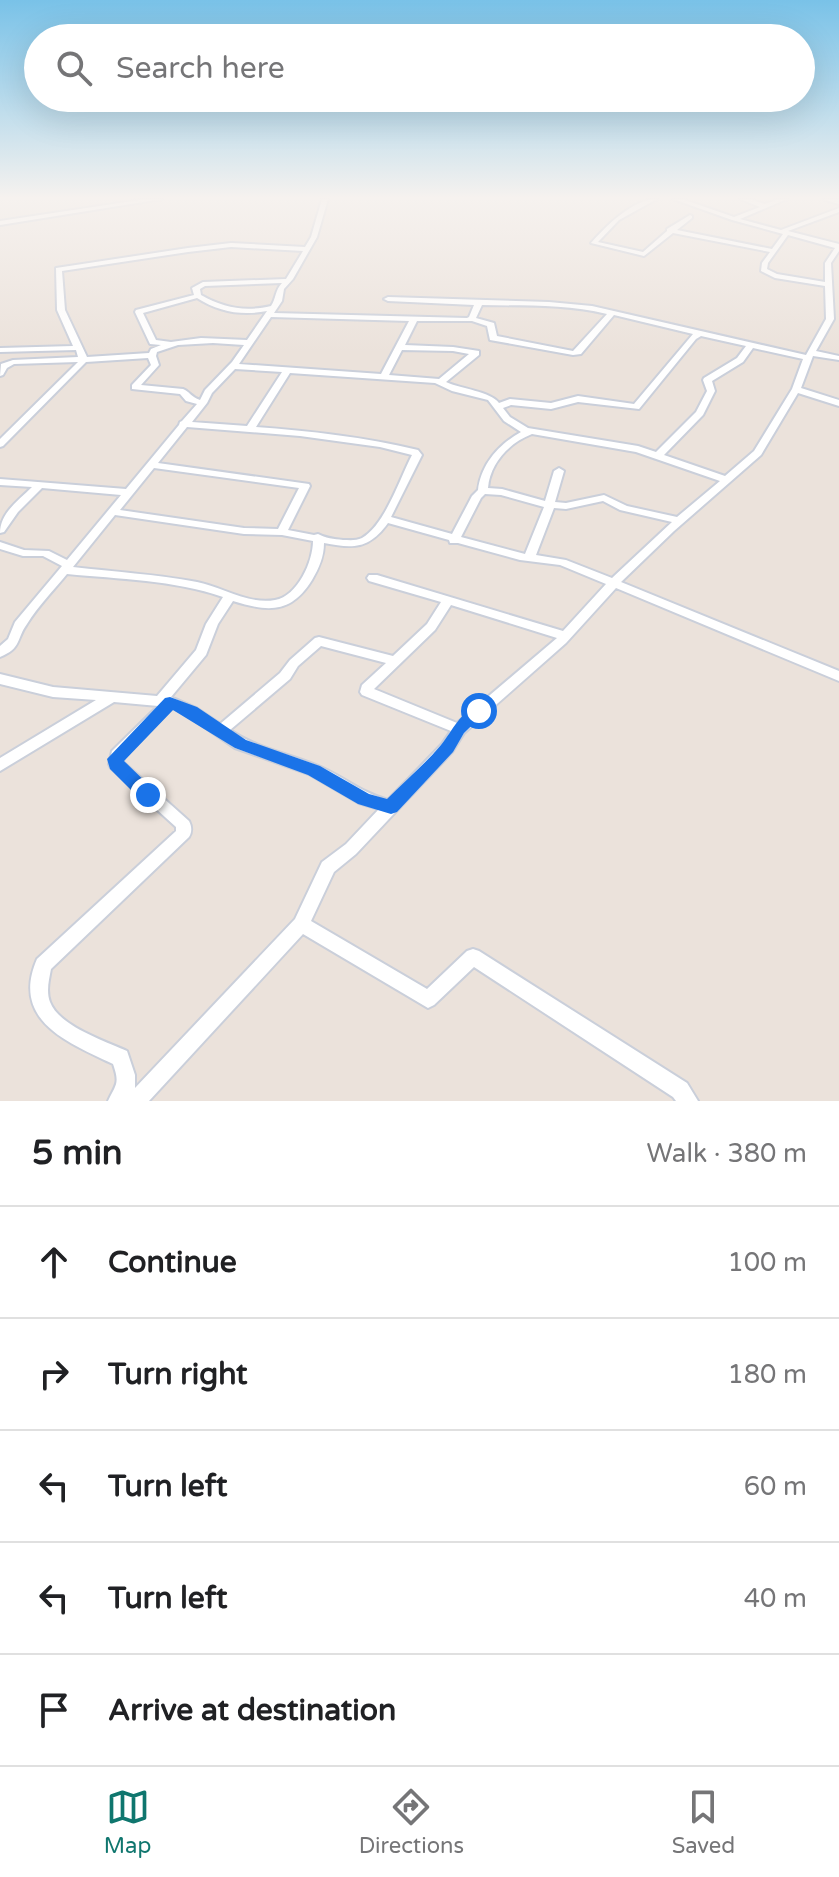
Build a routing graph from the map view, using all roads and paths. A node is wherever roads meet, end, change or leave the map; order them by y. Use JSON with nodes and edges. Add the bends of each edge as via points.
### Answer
{"nodes":[{"id":1,"x":192,"y":250,"type":"edge"},
{"id":2,"x":304,"y":250,"type":"edge"},
{"id":3,"x":623,"y":250,"type":"edge"},
{"id":4,"x":649,"y":250,"type":"edge"},
{"id":5,"x":770,"y":250,"type":"edge"},
{"id":6,"x":836,"y":250,"type":"edge"},
{"id":7,"x":773,"y":251,"type":"joint"},
{"id":8,"x":831,"y":280,"type":"edge"},
{"id":9,"x":288,"y":281,"type":"junction"},
{"id":10,"x":198,"y":296,"type":"junction"},
{"id":11,"x":388,"y":299,"type":"dead end"},
{"id":12,"x":479,"y":303,"type":"junction"},
{"id":13,"x":271,"y":312,"type":"junction"},
{"id":14,"x":612,"y":313,"type":"junction"},
{"id":15,"x":414,"y":319,"type":"junction"},
{"id":16,"x":472,"y":319,"type":"junction"},
{"id":17,"x":700,"y":333,"type":"junction"},
{"id":18,"x":250,"y":343,"type":"junction"},
{"id":19,"x":169,"y":344,"type":"junction"},
{"id":20,"x":751,"y":345,"type":"junction"},
{"id":21,"x":398,"y":347,"type":"junction"},
{"id":22,"x":79,"y":348,"type":"junction"},
{"id":23,"x":0,"y":350,"type":"edge"},
{"id":24,"x":152,"y":355,"type":"junction"},
{"id":25,"x":810,"y":355,"type":"junction"},
{"id":26,"x":839,"y":358,"type":"edge"},
{"id":27,"x":84,"y":360,"type":"junction"},
{"id":28,"x":233,"y":366,"type":"junction"},
{"id":29,"x":288,"y":370,"type":"junction"},
{"id":30,"x":0,"y":373,"type":"edge"},
{"id":31,"x":385,"y":375,"type":"junction"},
{"id":32,"x":440,"y":382,"type":"junction"},
{"id":33,"x":796,"y":389,"type":"junction"},
{"id":34,"x":202,"y":403,"type":"junction"},
{"id":35,"x":839,"y":403,"type":"edge"},
{"id":36,"x":497,"y":407,"type":"junction"},
{"id":37,"x":183,"y":424,"type":"junction"},
{"id":38,"x":249,"y":429,"type":"junction"},
{"id":39,"x":531,"y":431,"type":"junction"},
{"id":40,"x":0,"y":444,"type":"edge"},
{"id":41,"x":659,"y":455,"type":"junction"},
{"id":42,"x":150,"y":465,"type":"junction"},
{"id":43,"x":559,"y":471,"type":"dead end"},
{"id":44,"x":726,"y":480,"type":"junction"},
{"id":45,"x":0,"y":482,"type":"edge"},
{"id":46,"x":40,"y":485,"type":"junction"},
{"id":47,"x":483,"y":491,"type":"junction"},
{"id":48,"x":128,"y":492,"type":"junction"},
{"id":49,"x":548,"y":505,"type":"junction"},
{"id":50,"x":113,"y":512,"type":"junction"},
{"id":51,"x":385,"y":519,"type":"junction"},
{"id":52,"x":680,"y":521,"type":"junction"},
{"id":53,"x":0,"y":530,"type":"edge"},
{"id":54,"x":282,"y":532,"type":"junction"},
{"id":55,"x":318,"y":537,"type":"junction"},
{"id":56,"x":454,"y":541,"type":"junction"},
{"id":57,"x":0,"y":545,"type":"edge"},
{"id":58,"x":529,"y":558,"type":"junction"},
{"id":59,"x":67,"y":568,"type":"junction"},
{"id":60,"x":373,"y":578,"type":"dead end"},
{"id":61,"x":614,"y":583,"type":"junction"},
{"id":62,"x":230,"y":596,"type":"junction"},
{"id":63,"x":449,"y":600,"type":"junction"},
{"id":64,"x":566,"y":636,"type":"junction"},
{"id":65,"x":0,"y":653,"type":"edge"},
{"id":66,"x":395,"y":661,"type":"junction"},
{"id":67,"x":839,"y":676,"type":"edge"},
{"id":68,"x":0,"y":679,"type":"edge"},
{"id":69,"x":113,"y":697,"type":"junction"},
{"id":70,"x":166,"y":701,"type":"junction"},
{"id":71,"x":459,"y":729,"type":"junction"},
{"id":72,"x":220,"y":731,"type":"junction"},
{"id":73,"x":0,"y":765,"type":"edge"},
{"id":74,"x":391,"y":807,"type":"junction"},
{"id":75,"x":301,"y":924,"type":"junction"},
{"id":76,"x":118,"y":1101,"type":"edge"},
{"id":77,"x":136,"y":1101,"type":"edge"},
{"id":78,"x":688,"y":1101,"type":"edge"}],
"edges":[{"from":1,"to":22,"type":"street","via":[[58,269],[61,310]]},
{"from":2,"to":9,"type":"street"},
{"from":3,"to":4,"type":"street"},
{"from":5,"to":7,"type":"street"},
{"from":6,"to":8,"type":"street","via":[[828,263]]},
{"from":7,"to":8,"type":"street","via":[[763,270],[767,273]]},
{"from":8,"to":25,"type":"street","via":[[830,319]]},
{"from":9,"to":10,"type":"street","via":[[203,284],[196,288]]},
{"from":9,"to":13,"type":"street"},
{"from":10,"to":13,"type":"street","via":[[227,310]]},
{"from":10,"to":19,"type":"street","via":[[139,312],[153,342]]},
{"from":11,"to":12,"type":"street"},
{"from":12,"to":14,"type":"street","via":[[565,305]]},
{"from":12,"to":16,"type":"street"},
{"from":13,"to":15,"type":"street"},
{"from":13,"to":18,"type":"street"},
{"from":14,"to":16,"type":"street","via":[[573,353],[492,338],[491,325]]},
{"from":14,"to":17,"type":"street"},
{"from":15,"to":16,"type":"street"},
{"from":15,"to":21,"type":"street"},
{"from":17,"to":20,"type":"street"},
{"from":17,"to":36,"type":"street","via":[[636,407],[578,399],[551,406],[510,402]]},
{"from":18,"to":19,"type":"street"},
{"from":18,"to":28,"type":"street"},
{"from":19,"to":24,"type":"street"},
{"from":20,"to":25,"type":"street"},
{"from":20,"to":41,"type":"street","via":[[740,360],[707,380],[711,391],[700,413]]},
{"from":21,"to":31,"type":"street"},
{"from":21,"to":32,"type":"street","via":[[476,353]]},
{"from":22,"to":23,"type":"street"},
{"from":22,"to":27,"type":"street"},
{"from":24,"to":27,"type":"street"},
{"from":24,"to":34,"type":"street","via":[[155,365],[135,387],[183,392]]},
{"from":25,"to":26,"type":"street"},
{"from":25,"to":33,"type":"street"},
{"from":27,"to":30,"type":"street","via":[[13,362]]},
{"from":27,"to":40,"type":"street"},
{"from":28,"to":29,"type":"street"},
{"from":28,"to":34,"type":"street"},
{"from":29,"to":31,"type":"street"},
{"from":29,"to":38,"type":"street"},
{"from":31,"to":32,"type":"street"},
{"from":32,"to":36,"type":"street","via":[[485,395]]},
{"from":33,"to":35,"type":"street"},
{"from":33,"to":44,"type":"street","via":[[758,453]]},
{"from":34,"to":37,"type":"street"},
{"from":36,"to":39,"type":"street","via":[[515,426]]},
{"from":37,"to":38,"type":"street"},
{"from":37,"to":42,"type":"street"},
{"from":38,"to":51,"type":"street","via":[[413,450],[417,455]]},
{"from":39,"to":41,"type":"street"},
{"from":39,"to":47,"type":"street","via":[[501,448],[489,465]]},
{"from":41,"to":44,"type":"street"},
{"from":42,"to":48,"type":"street"},
{"from":42,"to":54,"type":"street","via":[[302,484]]},
{"from":43,"to":49,"type":"street"},
{"from":44,"to":52,"type":"street"},
{"from":45,"to":46,"type":"street"},
{"from":46,"to":48,"type":"street"},
{"from":46,"to":53,"type":"street"},
{"from":47,"to":49,"type":"street"},
{"from":47,"to":56,"type":"street"},
{"from":48,"to":50,"type":"street"},
{"from":49,"to":52,"type":"street","via":[[604,498]]},
{"from":49,"to":58,"type":"street"},
{"from":50,"to":54,"type":"street"},
{"from":50,"to":59,"type":"street"},
{"from":51,"to":55,"type":"street","via":[[364,541]]},
{"from":51,"to":56,"type":"street"},
{"from":52,"to":61,"type":"street"},
{"from":54,"to":55,"type":"street"},
{"from":55,"to":62,"type":"street","via":[[319,553],[290,600],[273,604]]},
{"from":56,"to":58,"type":"street"},
{"from":57,"to":59,"type":"street","via":[[45,553]]},
{"from":58,"to":61,"type":"street","via":[[562,562]]},
{"from":59,"to":62,"type":"street","via":[[201,586]]},
{"from":59,"to":65,"type":"street"},
{"from":60,"to":63,"type":"street"},
{"from":61,"to":64,"type":"street"},
{"from":61,"to":67,"type":"street"},
{"from":62,"to":70,"type":"street","via":[[202,652]]},
{"from":63,"to":64,"type":"street"},
{"from":63,"to":66,"type":"street","via":[[431,627]]},
{"from":64,"to":71,"type":"street"},
{"from":66,"to":71,"type":"street","via":[[367,692]]},
{"from":66,"to":72,"type":"street","via":[[319,641]]},
{"from":68,"to":69,"type":"street","via":[[53,692]]},
{"from":69,"to":70,"type":"street"},
{"from":69,"to":73,"type":"street"},
{"from":70,"to":72,"type":"street"},
{"from":70,"to":76,"type":"street","via":[[117,755],[116,764],[184,825],[184,833],[43,965],[37,984],[40,1006],[57,1025],[120,1058],[127,1084]]},
{"from":71,"to":74,"type":"street"},
{"from":72,"to":74,"type":"street"},
{"from":74,"to":75,"type":"street","via":[[323,874]]},
{"from":75,"to":77,"type":"street"},
{"from":75,"to":78,"type":"street","via":[[428,999],[473,957],[680,1090]]}]}
